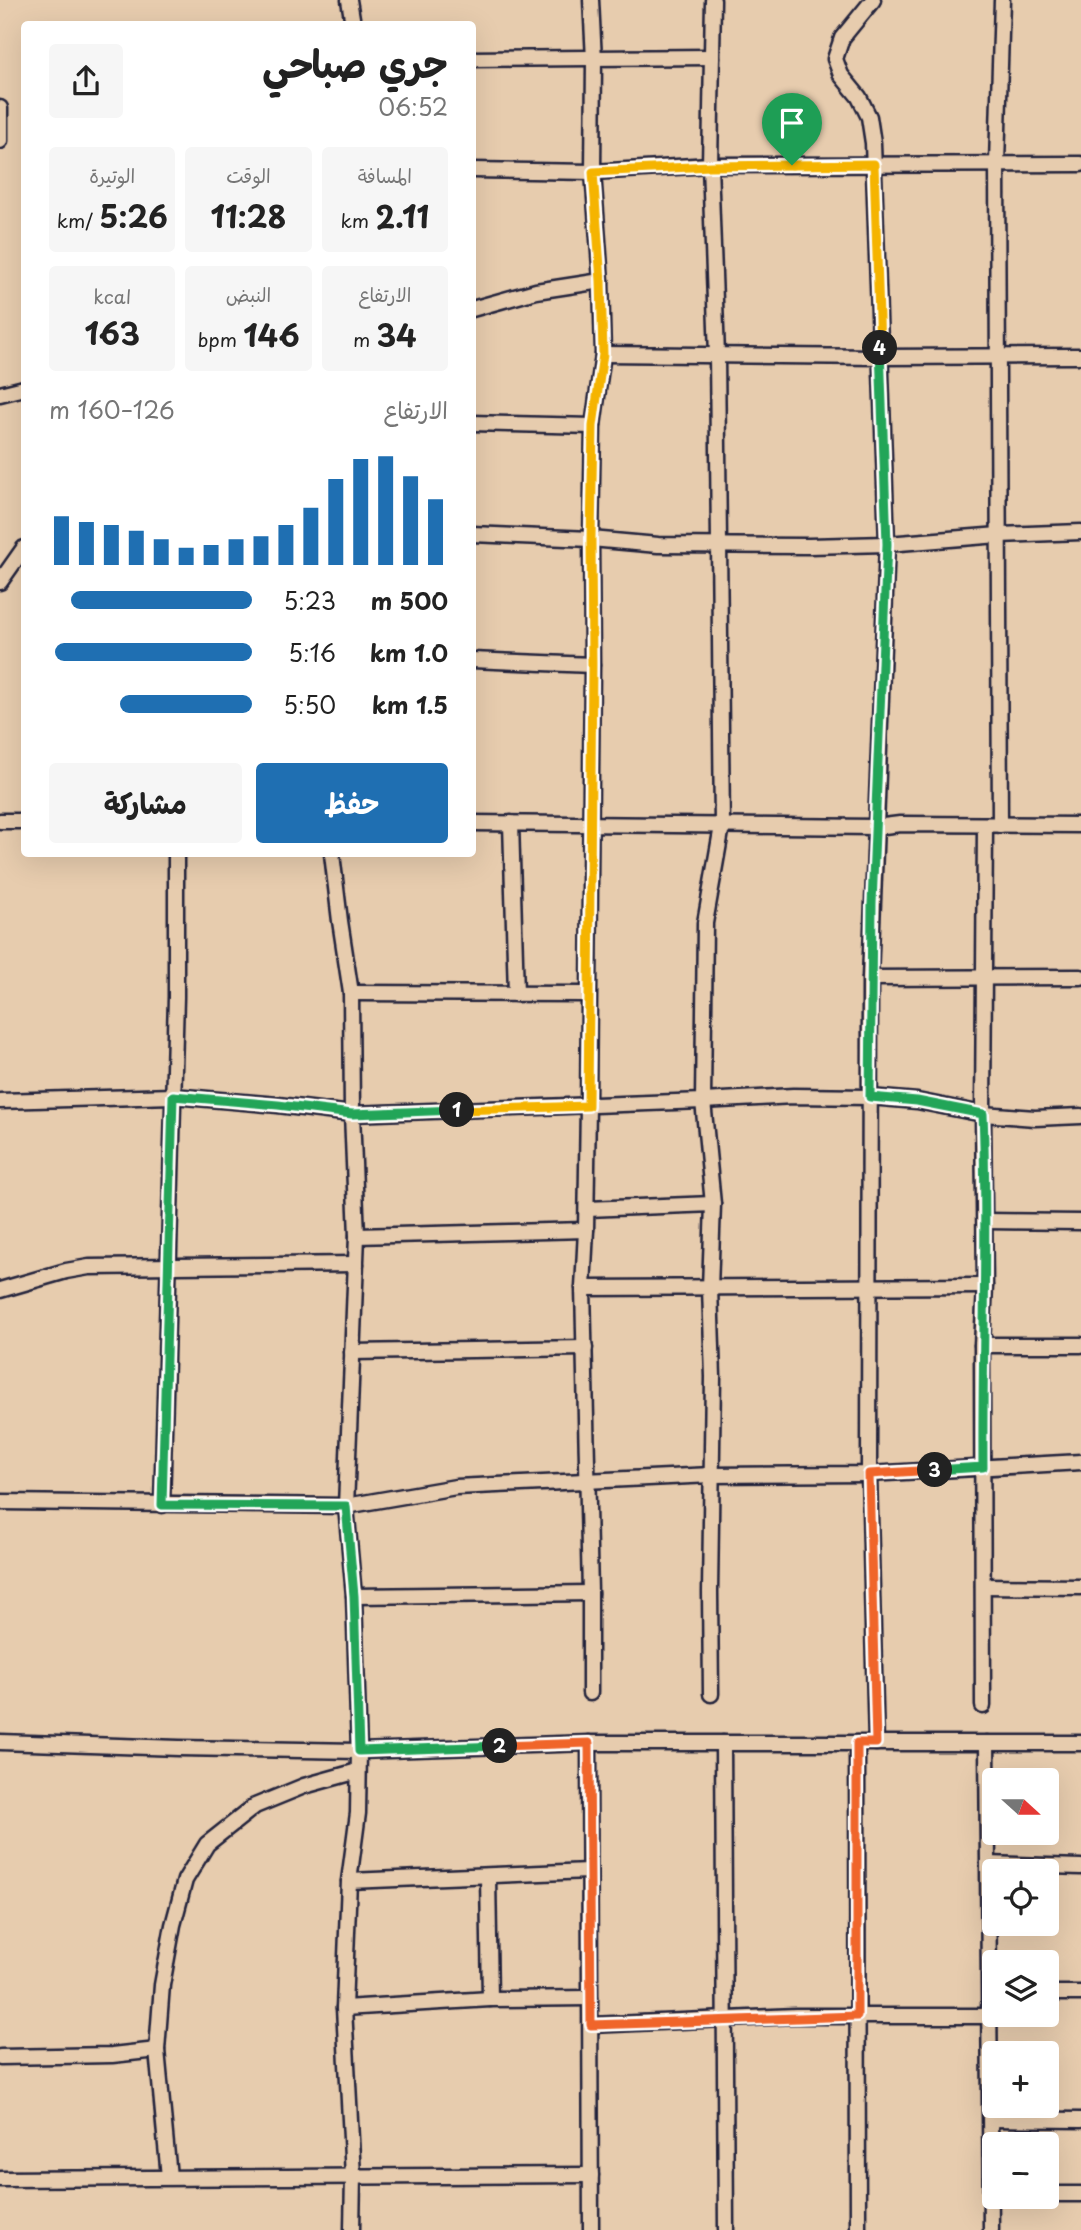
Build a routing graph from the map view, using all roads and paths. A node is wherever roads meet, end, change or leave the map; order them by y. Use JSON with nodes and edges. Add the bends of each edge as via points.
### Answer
{"nodes":[{"id":1,"x":349,"y":0,"type":"edge"},
{"id":2,"x":592,"y":0,"type":"edge"},
{"id":3,"x":713,"y":0,"type":"edge"},
{"id":4,"x":873,"y":0,"type":"edge"},
{"id":5,"x":1002,"y":0,"type":"edge"},
{"id":6,"x":352,"y":21,"type":"edge"},
{"id":7,"x":712,"y":57,"type":"junction"},
{"id":8,"x":476,"y":60,"type":"edge"},
{"id":9,"x":594,"y":60,"type":"junction"},
{"id":10,"x":0,"y":108,"type":"edge"},
{"id":11,"x":0,"y":141,"type":"edge"},
{"id":12,"x":997,"y":163,"type":"junction"},
{"id":13,"x":874,"y":164,"type":"junction"},
{"id":14,"x":1081,"y":164,"type":"edge"},
{"id":15,"x":710,"y":166,"type":"junction"},
{"id":16,"x":476,"y":170,"type":"edge"},
{"id":17,"x":593,"y":172,"type":"junction"},
{"id":18,"x":601,"y":281,"type":"junction"},
{"id":19,"x":476,"y":308,"type":"edge"},
{"id":20,"x":603,"y":354,"type":"junction"},
{"id":21,"x":716,"y":355,"type":"junction"},
{"id":22,"x":1081,"y":356,"type":"edge"},
{"id":23,"x":881,"y":357,"type":"junction"},
{"id":24,"x":997,"y":357,"type":"junction"},
{"id":25,"x":21,"y":389,"type":"edge"},
{"id":26,"x":0,"y":394,"type":"edge"},
{"id":27,"x":476,"y":423,"type":"edge"},
{"id":28,"x":593,"y":426,"type":"junction"},
{"id":29,"x":1081,"y":532,"type":"edge"},
{"id":30,"x":476,"y":534,"type":"edge"},
{"id":31,"x":999,"y":535,"type":"junction"},
{"id":32,"x":591,"y":539,"type":"junction"},
{"id":33,"x":887,"y":544,"type":"junction"},
{"id":34,"x":717,"y":545,"type":"junction"},
{"id":35,"x":21,"y":552,"type":"edge"},
{"id":36,"x":0,"y":582,"type":"edge"},
{"id":37,"x":476,"y":660,"type":"edge"},
{"id":38,"x":592,"y":665,"type":"junction"},
{"id":39,"x":0,"y":821,"type":"edge"},
{"id":40,"x":21,"y":821,"type":"edge"},
{"id":41,"x":476,"y":823,"type":"edge"},
{"id":42,"x":511,"y":823,"type":"junction"},
{"id":43,"x":591,"y":824,"type":"junction"},
{"id":44,"x":985,"y":825,"type":"junction"},
{"id":45,"x":1000,"y":825,"type":"junction"},
{"id":46,"x":1081,"y":825,"type":"edge"},
{"id":47,"x":722,"y":826,"type":"junction"},
{"id":48,"x":876,"y":827,"type":"junction"},
{"id":49,"x":176,"y":857,"type":"edge"},
{"id":50,"x":332,"y":857,"type":"edge"},
{"id":51,"x":1081,"y":977,"type":"edge"},
{"id":52,"x":870,"y":978,"type":"junction"},
{"id":53,"x":985,"y":978,"type":"junction"},
{"id":54,"x":351,"y":993,"type":"junction"},
{"id":55,"x":516,"y":993,"type":"junction"},
{"id":56,"x":588,"y":994,"type":"junction"},
{"id":57,"x":173,"y":1096,"type":"junction"},
{"id":58,"x":870,"y":1097,"type":"junction"},
{"id":59,"x":0,"y":1101,"type":"edge"},
{"id":60,"x":703,"y":1101,"type":"junction"},
{"id":61,"x":588,"y":1106,"type":"junction"},
{"id":62,"x":352,"y":1114,"type":"junction"},
{"id":63,"x":983,"y":1114,"type":"junction"},
{"id":64,"x":1081,"y":1116,"type":"edge"},
{"id":65,"x":713,"y":1204,"type":"junction"},
{"id":66,"x":587,"y":1209,"type":"junction"},
{"id":67,"x":985,"y":1221,"type":"junction"},
{"id":68,"x":1081,"y":1222,"type":"edge"},
{"id":69,"x":586,"y":1230,"type":"junction"},
{"id":70,"x":357,"y":1236,"type":"junction"},
{"id":71,"x":356,"y":1264,"type":"junction"},
{"id":72,"x":169,"y":1265,"type":"junction"},
{"id":73,"x":869,"y":1286,"type":"junction"},
{"id":74,"x":985,"y":1286,"type":"junction"},
{"id":75,"x":583,"y":1288,"type":"junction"},
{"id":76,"x":710,"y":1288,"type":"junction"},
{"id":77,"x":0,"y":1290,"type":"edge"},
{"id":78,"x":982,"y":1345,"type":"junction"},
{"id":79,"x":1081,"y":1345,"type":"edge"},
{"id":80,"x":584,"y":1348,"type":"junction"},
{"id":81,"x":352,"y":1352,"type":"junction"},
{"id":82,"x":1081,"y":1462,"type":"edge"},
{"id":83,"x":983,"y":1467,"type":"junction"},
{"id":84,"x":869,"y":1474,"type":"junction"},
{"id":85,"x":712,"y":1475,"type":"junction"},
{"id":86,"x":587,"y":1482,"type":"junction"},
{"id":87,"x":0,"y":1503,"type":"edge"},
{"id":88,"x":162,"y":1505,"type":"junction"},
{"id":89,"x":346,"y":1506,"type":"junction"},
{"id":90,"x":983,"y":1586,"type":"junction"},
{"id":91,"x":1081,"y":1587,"type":"edge"},
{"id":92,"x":590,"y":1593,"type":"junction"},
{"id":93,"x":354,"y":1596,"type":"junction"},
{"id":94,"x":590,"y":1693,"type":"dead end"},
{"id":95,"x":711,"y":1694,"type":"dead end"},
{"id":96,"x":983,"y":1706,"type":"dead end"},
{"id":97,"x":0,"y":1742,"type":"edge"},
{"id":98,"x":589,"y":1743,"type":"junction"},
{"id":99,"x":723,"y":1743,"type":"junction"},
{"id":100,"x":857,"y":1743,"type":"junction"},
{"id":101,"x":876,"y":1743,"type":"junction"},
{"id":102,"x":987,"y":1743,"type":"junction"},
{"id":103,"x":1081,"y":1743,"type":"edge"},
{"id":104,"x":359,"y":1751,"type":"junction"},
{"id":105,"x":358,"y":1771,"type":"junction"},
{"id":106,"x":988,"y":1859,"type":"edge"},
{"id":107,"x":1059,"y":1866,"type":"edge"},
{"id":108,"x":1081,"y":1867,"type":"edge"},
{"id":109,"x":588,"y":1871,"type":"junction"},
{"id":110,"x":488,"y":1876,"type":"junction"},
{"id":111,"x":349,"y":1881,"type":"junction"},
{"id":112,"x":1059,"y":1993,"type":"edge"},
{"id":113,"x":1081,"y":1993,"type":"edge"},
{"id":114,"x":590,"y":1998,"type":"junction"},
{"id":115,"x":490,"y":1999,"type":"junction"},
{"id":116,"x":344,"y":2008,"type":"junction"},
{"id":117,"x":857,"y":2016,"type":"junction"},
{"id":118,"x":982,"y":2016,"type":"edge"},
{"id":119,"x":724,"y":2020,"type":"junction"},
{"id":120,"x":591,"y":2025,"type":"junction"},
{"id":121,"x":990,"y":2027,"type":"edge"},
{"id":122,"x":157,"y":2050,"type":"junction"},
{"id":123,"x":0,"y":2057,"type":"edge"},
{"id":124,"x":991,"y":2119,"type":"junction"},
{"id":125,"x":1081,"y":2120,"type":"edge"},
{"id":126,"x":991,"y":2132,"type":"edge"},
{"id":127,"x":591,"y":2175,"type":"junction"},
{"id":128,"x":353,"y":2176,"type":"junction"},
{"id":129,"x":169,"y":2178,"type":"junction"},
{"id":130,"x":0,"y":2179,"type":"edge"},
{"id":131,"x":1059,"y":2194,"type":"edge"},
{"id":132,"x":1081,"y":2194,"type":"edge"},
{"id":133,"x":992,"y":2209,"type":"edge"},
{"id":134,"x":352,"y":2230,"type":"edge"},
{"id":135,"x":591,"y":2230,"type":"edge"},
{"id":136,"x":726,"y":2230,"type":"edge"},
{"id":137,"x":858,"y":2230,"type":"edge"},
{"id":138,"x":991,"y":2230,"type":"edge"}],
"edges":[{"from":1,"to":6,"type":"street"},
{"from":2,"to":9,"type":"street"},
{"from":3,"to":7,"type":"street"},
{"from":4,"to":13,"type":"street","via":[[842,38],[835,59],[869,117]]},
{"from":5,"to":12,"type":"street"},
{"from":7,"to":9,"type":"street"},
{"from":7,"to":15,"type":"street"},
{"from":8,"to":9,"type":"street"},
{"from":9,"to":17,"type":"street"},
{"from":10,"to":11,"type":"street"},
{"from":12,"to":13,"type":"street"},
{"from":12,"to":14,"type":"street"},
{"from":12,"to":24,"type":"street"},
{"from":13,"to":15,"type":"street"},
{"from":13,"to":23,"type":"street"},
{"from":15,"to":17,"type":"street"},
{"from":15,"to":21,"type":"street"},
{"from":16,"to":17,"type":"street"},
{"from":17,"to":18,"type":"street"},
{"from":18,"to":19,"type":"street","via":[[537,291]]},
{"from":18,"to":20,"type":"street"},
{"from":20,"to":21,"type":"street"},
{"from":20,"to":28,"type":"street"},
{"from":21,"to":23,"type":"street"},
{"from":21,"to":34,"type":"street"},
{"from":22,"to":24,"type":"street"},
{"from":23,"to":24,"type":"street"},
{"from":23,"to":33,"type":"street"},
{"from":24,"to":31,"type":"street"},
{"from":25,"to":26,"type":"street"},
{"from":27,"to":28,"type":"street"},
{"from":28,"to":32,"type":"street"},
{"from":29,"to":31,"type":"street"},
{"from":30,"to":32,"type":"street"},
{"from":31,"to":33,"type":"street"},
{"from":31,"to":45,"type":"street"},
{"from":32,"to":34,"type":"street"},
{"from":32,"to":38,"type":"street"},
{"from":33,"to":34,"type":"street"},
{"from":33,"to":48,"type":"street"},
{"from":34,"to":47,"type":"street"},
{"from":35,"to":36,"type":"street"},
{"from":37,"to":38,"type":"street"},
{"from":38,"to":43,"type":"street"},
{"from":39,"to":40,"type":"street"},
{"from":41,"to":42,"type":"street"},
{"from":42,"to":43,"type":"street"},
{"from":42,"to":55,"type":"street"},
{"from":43,"to":47,"type":"street"},
{"from":43,"to":56,"type":"street"},
{"from":44,"to":45,"type":"street"},
{"from":44,"to":48,"type":"street"},
{"from":44,"to":53,"type":"street"},
{"from":45,"to":46,"type":"street"},
{"from":47,"to":48,"type":"street"},
{"from":47,"to":60,"type":"street","via":[[705,923]]},
{"from":48,"to":52,"type":"street"},
{"from":49,"to":57,"type":"street"},
{"from":50,"to":54,"type":"street"},
{"from":51,"to":53,"type":"street"},
{"from":52,"to":53,"type":"street"},
{"from":52,"to":58,"type":"street"},
{"from":53,"to":63,"type":"street"},
{"from":54,"to":55,"type":"street"},
{"from":54,"to":62,"type":"street"},
{"from":55,"to":56,"type":"street"},
{"from":56,"to":61,"type":"street"},
{"from":57,"to":59,"type":"street"},
{"from":57,"to":62,"type":"street"},
{"from":57,"to":72,"type":"street"},
{"from":58,"to":60,"type":"street"},
{"from":58,"to":63,"type":"street"},
{"from":58,"to":73,"type":"street"},
{"from":60,"to":61,"type":"street"},
{"from":60,"to":65,"type":"street"},
{"from":61,"to":62,"type":"street"},
{"from":61,"to":66,"type":"street"},
{"from":62,"to":70,"type":"street"},
{"from":63,"to":64,"type":"street"},
{"from":63,"to":67,"type":"street"},
{"from":65,"to":66,"type":"street"},
{"from":65,"to":76,"type":"street"},
{"from":66,"to":69,"type":"street"},
{"from":67,"to":68,"type":"street"},
{"from":67,"to":74,"type":"street"},
{"from":69,"to":70,"type":"street"},
{"from":69,"to":75,"type":"street"},
{"from":70,"to":71,"type":"street"},
{"from":71,"to":72,"type":"street"},
{"from":71,"to":81,"type":"street"},
{"from":72,"to":77,"type":"street","via":[[66,1270]]},
{"from":72,"to":88,"type":"street"},
{"from":73,"to":74,"type":"street"},
{"from":73,"to":76,"type":"street"},
{"from":73,"to":84,"type":"street"},
{"from":74,"to":78,"type":"street"},
{"from":75,"to":76,"type":"street"},
{"from":75,"to":80,"type":"street"},
{"from":76,"to":85,"type":"street"},
{"from":78,"to":79,"type":"street"},
{"from":78,"to":83,"type":"street"},
{"from":80,"to":81,"type":"street"},
{"from":80,"to":86,"type":"street"},
{"from":81,"to":89,"type":"street"},
{"from":82,"to":83,"type":"street"},
{"from":83,"to":84,"type":"street"},
{"from":83,"to":90,"type":"street"},
{"from":84,"to":85,"type":"street"},
{"from":84,"to":101,"type":"street"},
{"from":85,"to":86,"type":"street"},
{"from":85,"to":95,"type":"street"},
{"from":86,"to":89,"type":"street","via":[[456,1487]]},
{"from":86,"to":92,"type":"street"},
{"from":87,"to":88,"type":"street"},
{"from":88,"to":89,"type":"street"},
{"from":89,"to":93,"type":"street"},
{"from":90,"to":91,"type":"street"},
{"from":90,"to":96,"type":"street"},
{"from":92,"to":93,"type":"street"},
{"from":92,"to":94,"type":"street"},
{"from":93,"to":104,"type":"street"},
{"from":97,"to":104,"type":"street"},
{"from":98,"to":99,"type":"street"},
{"from":98,"to":104,"type":"street"},
{"from":98,"to":109,"type":"street"},
{"from":99,"to":100,"type":"street"},
{"from":99,"to":119,"type":"street"},
{"from":100,"to":101,"type":"street"},
{"from":100,"to":117,"type":"street"},
{"from":101,"to":102,"type":"street"},
{"from":102,"to":103,"type":"street"},
{"from":102,"to":106,"type":"street"},
{"from":104,"to":105,"type":"street"},
{"from":105,"to":111,"type":"street"},
{"from":105,"to":122,"type":"street","via":[[255,1806],[207,1844],[185,1880],[173,1925]]},
{"from":107,"to":108,"type":"street"},
{"from":109,"to":110,"type":"street"},
{"from":109,"to":114,"type":"street"},
{"from":110,"to":111,"type":"street"},
{"from":110,"to":115,"type":"street"},
{"from":111,"to":116,"type":"street"},
{"from":112,"to":113,"type":"street"},
{"from":114,"to":115,"type":"street"},
{"from":114,"to":120,"type":"street"},
{"from":115,"to":116,"type":"street"},
{"from":116,"to":128,"type":"street"},
{"from":117,"to":118,"type":"street"},
{"from":117,"to":119,"type":"street"},
{"from":117,"to":137,"type":"street"},
{"from":119,"to":120,"type":"street"},
{"from":119,"to":136,"type":"street"},
{"from":120,"to":127,"type":"street"},
{"from":121,"to":124,"type":"street"},
{"from":122,"to":123,"type":"street"},
{"from":122,"to":129,"type":"street"},
{"from":124,"to":125,"type":"street"},
{"from":124,"to":126,"type":"street"},
{"from":127,"to":128,"type":"street"},
{"from":127,"to":135,"type":"street"},
{"from":128,"to":129,"type":"street"},
{"from":128,"to":134,"type":"street"},
{"from":129,"to":130,"type":"street"},
{"from":131,"to":132,"type":"street"},
{"from":133,"to":138,"type":"street"}]}
